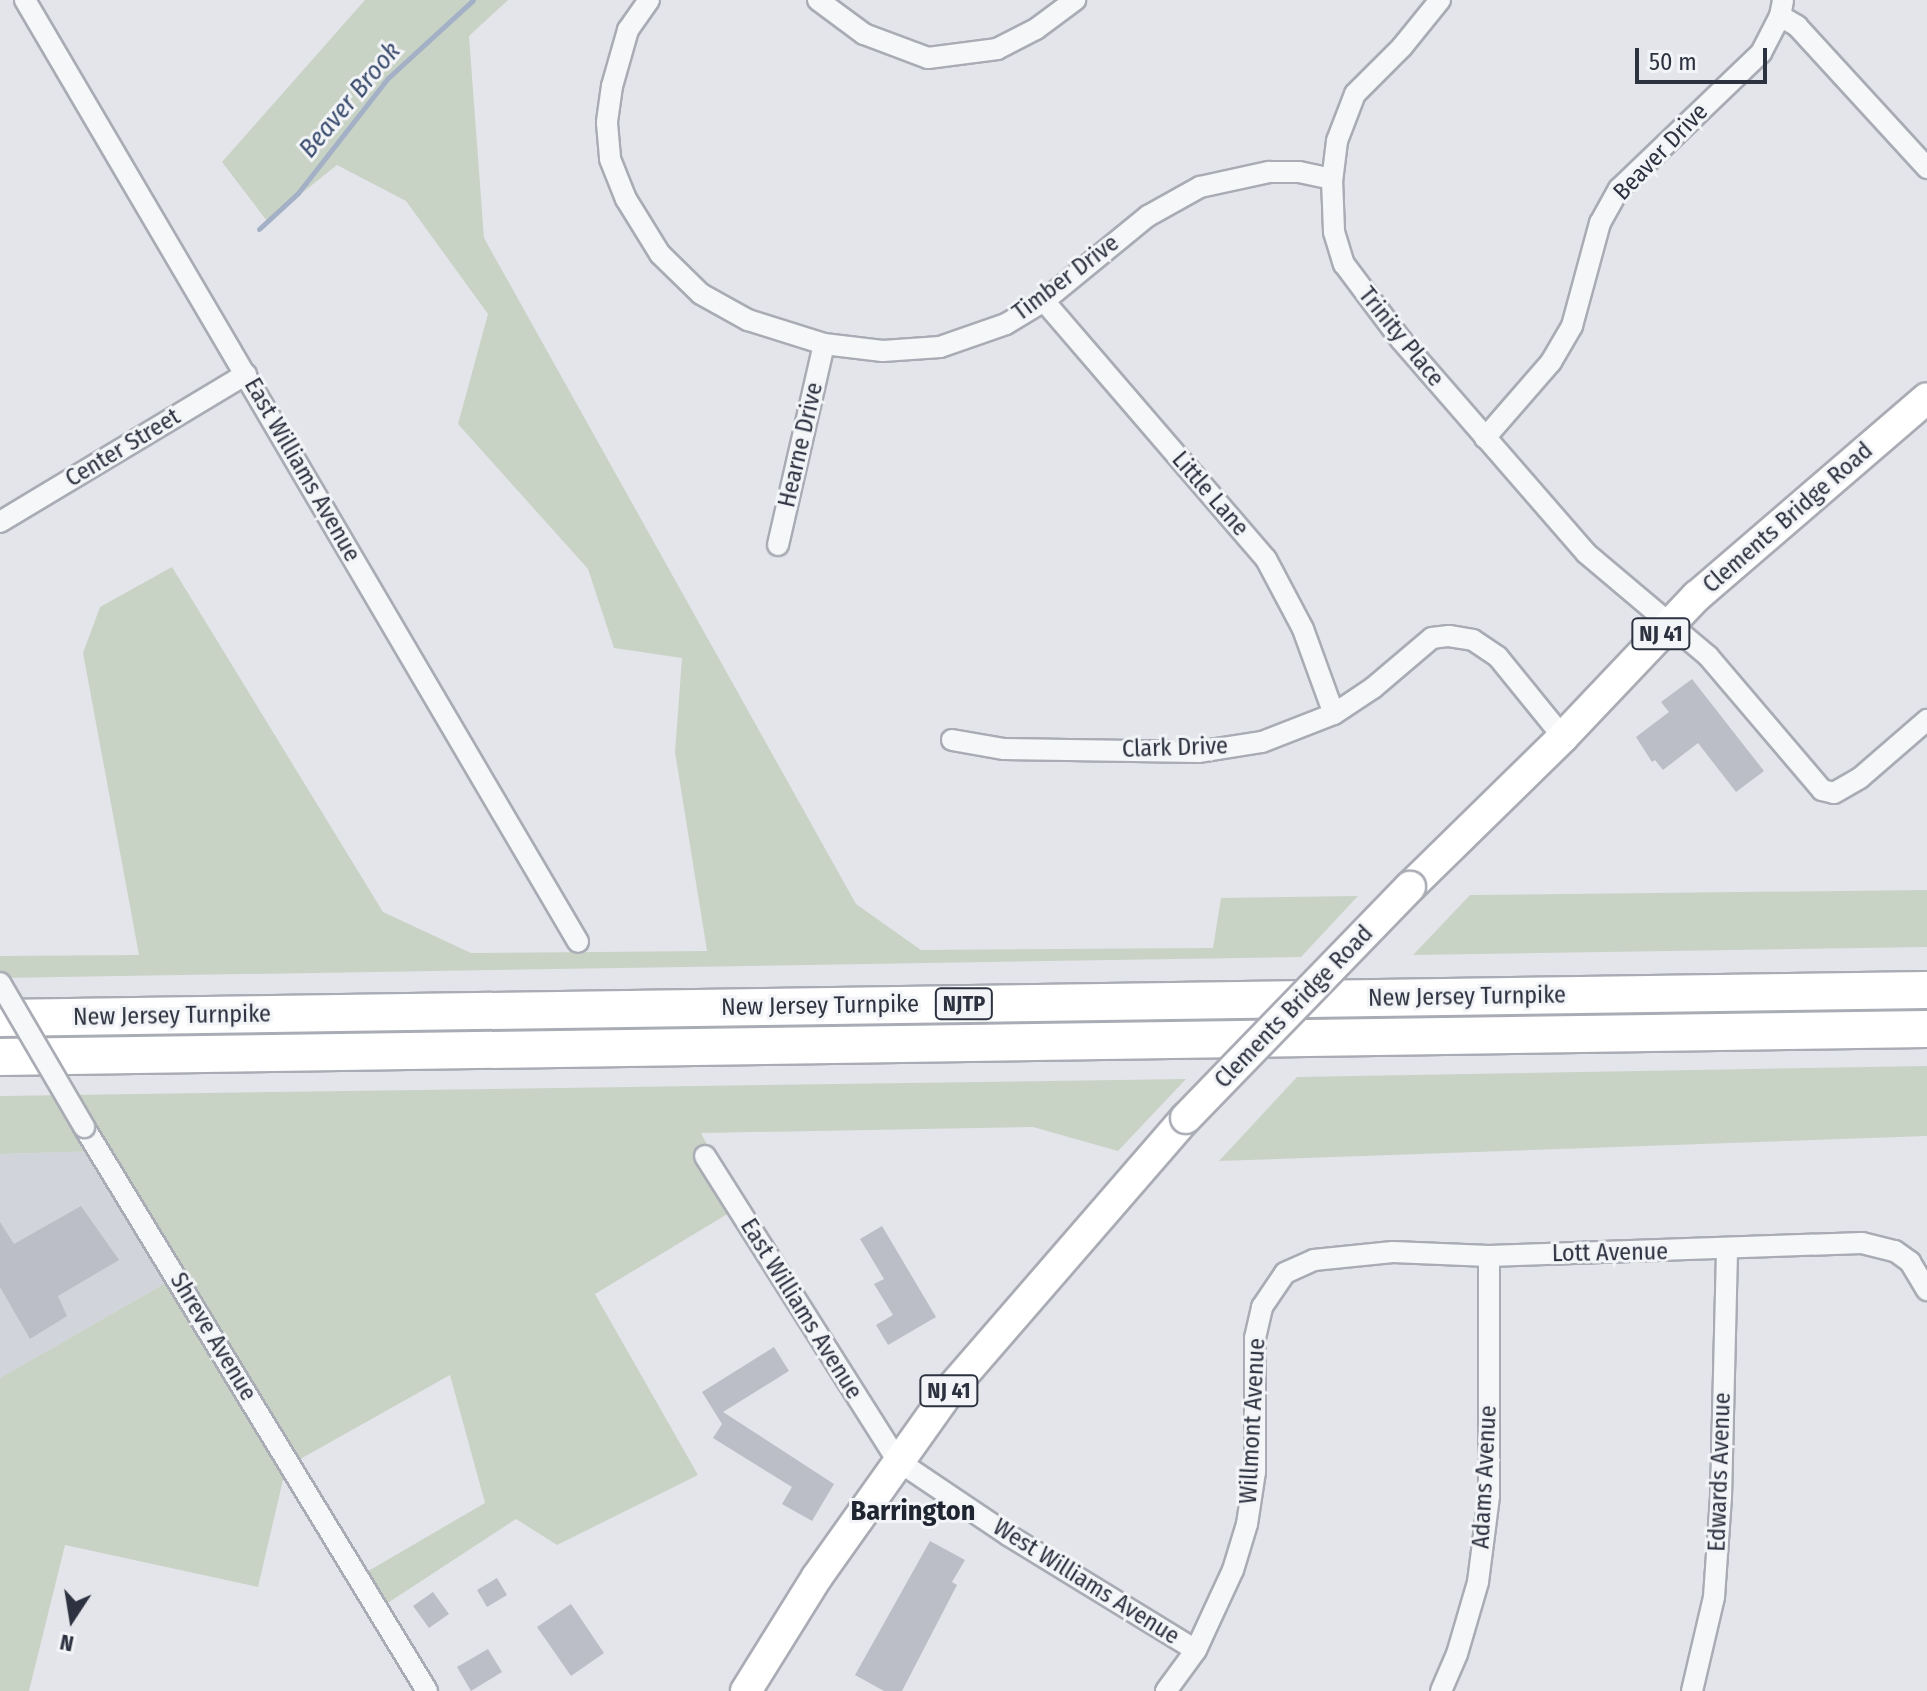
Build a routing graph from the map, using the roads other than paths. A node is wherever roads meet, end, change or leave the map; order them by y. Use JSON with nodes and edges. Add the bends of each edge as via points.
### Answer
{"nodes":[{"id":1,"x":25,"y":0,"type":"edge"},
{"id":2,"x":649,"y":0,"type":"edge"},
{"id":3,"x":818,"y":0,"type":"edge"},
{"id":4,"x":1075,"y":0,"type":"edge"},
{"id":5,"x":1440,"y":0,"type":"edge"},
{"id":6,"x":1781,"y":8,"type":"edge"},
{"id":7,"x":1927,"y":168,"type":"edge"},
{"id":8,"x":1332,"y":179,"type":"junction"},
{"id":9,"x":1044,"y":301,"type":"junction"},
{"id":10,"x":824,"y":344,"type":"junction"},
{"id":11,"x":246,"y":374,"type":"junction"},
{"id":12,"x":1927,"y":398,"type":"edge"},
{"id":13,"x":1485,"y":438,"type":"junction"},
{"id":14,"x":0,"y":522,"type":"edge"},
{"id":15,"x":778,"y":545,"type":"dead end"},
{"id":16,"x":1671,"y":623,"type":"junction"},
{"id":17,"x":1334,"y":714,"type":"junction"},
{"id":18,"x":1927,"y":720,"type":"edge"},
{"id":19,"x":1563,"y":737,"type":"junction"},
{"id":20,"x":952,"y":740,"type":"dead end"},
{"id":21,"x":578,"y":942,"type":"dead end"},
{"id":22,"x":0,"y":983,"type":"edge"},
{"id":23,"x":1927,"y":990,"type":"edge"},
{"id":24,"x":0,"y":1018,"type":"edge"},
{"id":25,"x":1927,"y":1029,"type":"edge"},
{"id":26,"x":0,"y":1057,"type":"edge"},
{"id":27,"x":705,"y":1156,"type":"dead end"},
{"id":28,"x":1727,"y":1250,"type":"junction"},
{"id":29,"x":1489,"y":1256,"type":"junction"},
{"id":30,"x":1279,"y":1281,"type":"joint"},
{"id":31,"x":1927,"y":1290,"type":"edge"},
{"id":32,"x":898,"y":1461,"type":"junction"},
{"id":33,"x":1196,"y":1650,"type":"junction"},
{"id":34,"x":427,"y":1691,"type":"edge"},
{"id":35,"x":746,"y":1691,"type":"edge"},
{"id":36,"x":1166,"y":1691,"type":"edge"},
{"id":37,"x":1441,"y":1691,"type":"edge"},
{"id":38,"x":1692,"y":1691,"type":"edge"}],
"edges":[{"from":1,"to":11,"type":"street","name":"East Williams Avenue"},
{"from":2,"to":10,"type":"street","name":"Timber Drive","via":[[628,30],[607,123],[610,159],[626,199],[660,254],[701,294],[748,320]]},
{"from":3,"to":4,"type":"street","via":[[864,34],[928,58],[997,49]]},
{"from":5,"to":8,"type":"street","name":"Trinity Place","via":[[1355,94],[1337,141]]},
{"from":6,"to":7,"type":"street"},
{"from":6,"to":13,"type":"street","name":"Beaver Drive","via":[[1761,53],[1619,189],[1600,223],[1572,326],[1551,362]]},
{"from":8,"to":9,"type":"street","name":"Timber Drive","via":[[1269,172],[1200,187],[1148,216]]},
{"from":8,"to":13,"type":"street","name":"Trinity Place","via":[[1334,232],[1344,264]]},
{"from":9,"to":10,"type":"street","name":"Timber Drive","via":[[1006,324],[940,347],[883,351]]},
{"from":9,"to":17,"type":"street","name":"Little Lane","via":[[1266,559],[1303,629]]},
{"from":10,"to":15,"type":"street","name":"Hearne Drive"},
{"from":11,"to":14,"type":"street","name":"Center Street"},
{"from":11,"to":21,"type":"street","name":"East Williams Avenue"},
{"from":12,"to":16,"type":"main road","name":"Clements Bridge Road","number":"NJ 41"},
{"from":13,"to":16,"type":"street","name":"Trinity Place","via":[[1586,553]]},
{"from":16,"to":18,"type":"street","name":"Trinity Place","via":[[1708,656],[1813,783],[1834,793],[1860,778]]},
{"from":16,"to":19,"type":"main road","name":"Clements Bridge Road","number":"NJ 41"},
{"from":17,"to":19,"type":"street","name":"Clark Drive","via":[[1432,638],[1449,636],[1473,640],[1498,657]]},
{"from":17,"to":20,"type":"street","name":"Clark Drive","via":[[1262,742],[1198,752],[1004,749]]},
{"from":19,"to":32,"type":"main road","name":"Clements Bridge Road","number":"NJ 41","bridge":true,"via":[[1186,1118],[950,1390]]},
{"from":22,"to":34,"type":"street","name":"Shreve Avenue","bridge":true},
{"from":23,"to":24,"type":"highway","name":"New Jersey Turnpike","number":"NJTP"},
{"from":25,"to":26,"type":"highway","name":"New Jersey Turnpike","number":"NJTP"},
{"from":27,"to":32,"type":"street","name":"East Williams Avenue"},
{"from":28,"to":29,"type":"street","name":"Lott Avenue"},
{"from":28,"to":31,"type":"street","name":"Lott Avenue","via":[[1862,1243],[1895,1251],[1910,1262]]},
{"from":28,"to":38,"type":"street","name":"Edwards Avenue","via":[[1714,1597]]},
{"from":29,"to":30,"type":"street","name":"Lott Avenue","via":[[1393,1252],[1314,1260]]},
{"from":29,"to":37,"type":"street","name":"Adams Avenue","via":[[1489,1496],[1478,1582]]},
{"from":30,"to":33,"type":"street","name":"Willmont Avenue","via":[[1262,1307],[1255,1338],[1255,1472],[1247,1524],[1233,1570]]},
{"from":32,"to":33,"type":"street","name":"West Williams Avenue"},
{"from":32,"to":35,"type":"main road","name":"Clements Bridge Road","number":"NJ 41"},
{"from":33,"to":36,"type":"street","name":"Willmont Avenue"}]}
